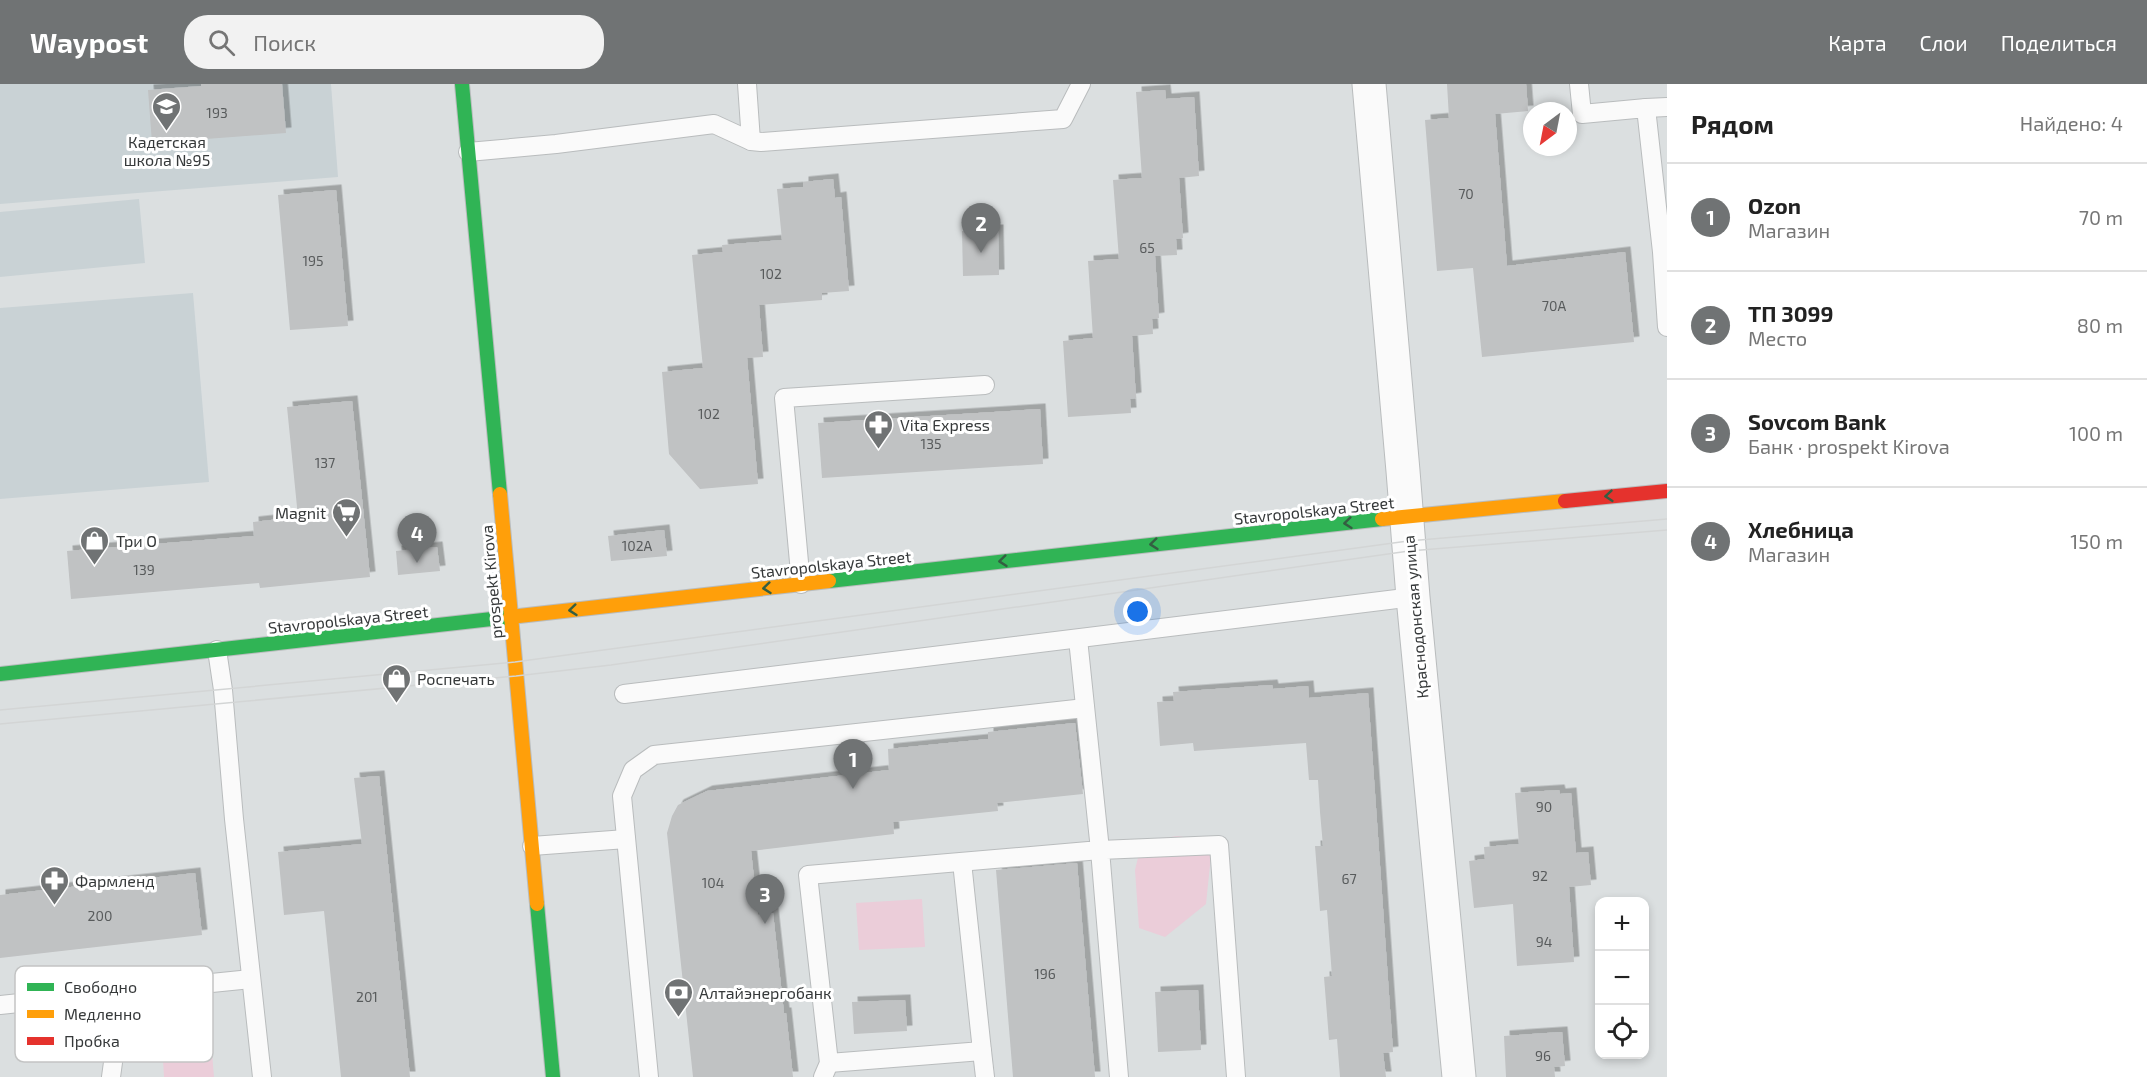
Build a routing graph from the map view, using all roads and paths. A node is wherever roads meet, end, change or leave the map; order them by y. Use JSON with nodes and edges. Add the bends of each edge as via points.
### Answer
{"nodes":[{"id":1,"x":462,"y":84,"type":"edge"},
{"id":2,"x":747,"y":84,"type":"edge"},
{"id":3,"x":1081,"y":84,"type":"edge"},
{"id":4,"x":1369,"y":84,"type":"edge"},
{"id":5,"x":1579,"y":84,"type":"edge"},
{"id":6,"x":1667,"y":107,"type":"edge"},
{"id":7,"x":1646,"y":108,"type":"junction"},
{"id":8,"x":751,"y":141,"type":"junction"},
{"id":9,"x":468,"y":152,"type":"junction"},
{"id":10,"x":1664,"y":252,"type":"edge"},
{"id":11,"x":1667,"y":327,"type":"edge"},
{"id":12,"x":985,"y":386,"type":"dead end"},
{"id":13,"x":1667,"y":491,"type":"edge"},
{"id":14,"x":1406,"y":516,"type":"junction"},
{"id":15,"x":801,"y":584,"type":"junction"},
{"id":16,"x":1413,"y":597,"type":"junction"},
{"id":17,"x":510,"y":617,"type":"junction"},
{"id":18,"x":1078,"y":639,"type":"junction"},
{"id":19,"x":217,"y":650,"type":"junction"},
{"id":20,"x":0,"y":674,"type":"edge"},
{"id":21,"x":624,"y":694,"type":"dead end"},
{"id":22,"x":1085,"y":708,"type":"junction"},
{"id":23,"x":626,"y":839,"type":"junction"},
{"id":24,"x":532,"y":846,"type":"junction"},
{"id":25,"x":1100,"y":850,"type":"junction"},
{"id":26,"x":962,"y":862,"type":"junction"},
{"id":27,"x":251,"y":979,"type":"junction"},
{"id":28,"x":213,"y":983,"type":"edge"},
{"id":29,"x":15,"y":1003,"type":"edge"},
{"id":30,"x":0,"y":1005,"type":"edge"},
{"id":31,"x":982,"y":1051,"type":"junction"},
{"id":32,"x":113,"y":1062,"type":"edge"},
{"id":33,"x":826,"y":1070,"type":"edge"},
{"id":34,"x":111,"y":1077,"type":"edge"},
{"id":35,"x":262,"y":1077,"type":"edge"},
{"id":36,"x":553,"y":1077,"type":"edge"},
{"id":37,"x":649,"y":1077,"type":"edge"},
{"id":38,"x":985,"y":1077,"type":"edge"},
{"id":39,"x":1119,"y":1077,"type":"edge"},
{"id":40,"x":1236,"y":1077,"type":"edge"},
{"id":41,"x":1459,"y":1077,"type":"edge"}],
"edges":[{"from":1,"to":9,"type":"street","name":"prospekt Kirova"},
{"from":2,"to":8,"type":"lane"},
{"from":3,"to":8,"type":"lane","via":[[1062,119]]},
{"from":4,"to":14,"type":"street","name":"Краснодонская улица"},
{"from":5,"to":7,"type":"lane","via":[[1582,114]]},
{"from":6,"to":7,"type":"lane"},
{"from":7,"to":10,"type":"lane"},
{"from":8,"to":9,"type":"lane","via":[[714,124]]},
{"from":9,"to":17,"type":"street","name":"prospekt Kirova"},
{"from":10,"to":11,"type":"lane"},
{"from":12,"to":15,"type":"lane","via":[[784,398]]},
{"from":13,"to":14,"type":"street","name":"Stavropolskaya Street","one_way":true},
{"from":14,"to":15,"type":"street","name":"Stavropolskaya Street","one_way":true},
{"from":14,"to":16,"type":"street","name":"Краснодонская улица"},
{"from":15,"to":17,"type":"street","name":"Stavropolskaya Street","one_way":true},
{"from":16,"to":18,"type":"lane"},
{"from":16,"to":41,"type":"street","name":"Краснодонская улица"},
{"from":17,"to":19,"type":"street","name":"Stavropolskaya Street"},
{"from":17,"to":24,"type":"street","name":"prospekt Kirova"},
{"from":18,"to":21,"type":"lane"},
{"from":18,"to":22,"type":"lane"},
{"from":19,"to":20,"type":"street","name":"Stavropolskaya Street"},
{"from":19,"to":27,"type":"lane"},
{"from":22,"to":23,"type":"lane","via":[[654,755],[633,770],[622,796]]},
{"from":22,"to":25,"type":"lane"},
{"from":23,"to":24,"type":"lane"},
{"from":23,"to":37,"type":"lane"},
{"from":24,"to":36,"type":"street","name":"prospekt Kirova"},
{"from":25,"to":26,"type":"lane"},
{"from":25,"to":39,"type":"lane"},
{"from":25,"to":40,"type":"lane","via":[[1219,845]]},
{"from":26,"to":31,"type":"lane"},
{"from":26,"to":33,"type":"lane","via":[[807,875]]},
{"from":27,"to":28,"type":"lane"},
{"from":27,"to":35,"type":"lane"},
{"from":29,"to":30,"type":"lane"},
{"from":31,"to":33,"type":"lane"},
{"from":31,"to":38,"type":"lane"},
{"from":32,"to":34,"type":"lane"}]}
